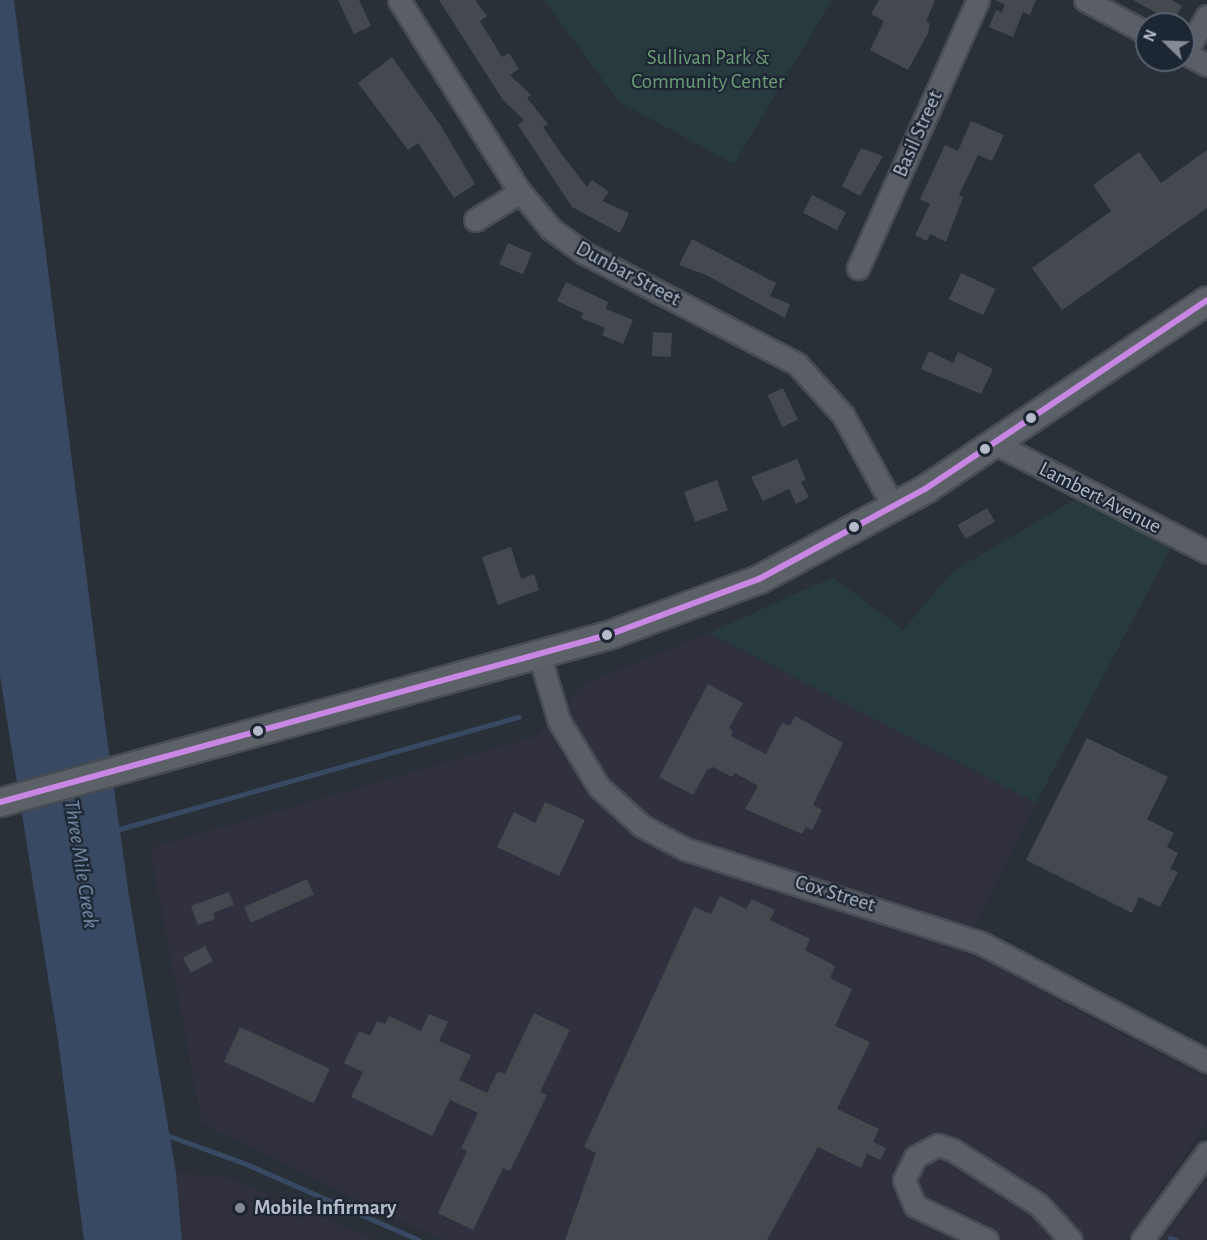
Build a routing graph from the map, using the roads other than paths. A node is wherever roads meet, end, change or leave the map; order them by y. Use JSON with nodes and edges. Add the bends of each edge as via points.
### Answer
{"nodes":[{"id":1,"x":399,"y":0,"type":"edge"},
{"id":2,"x":978,"y":0,"type":"edge"},
{"id":3,"x":1085,"y":0,"type":"edge"},
{"id":4,"x":1207,"y":16,"type":"edge"},
{"id":5,"x":1135,"y":27,"type":"edge"},
{"id":6,"x":1195,"y":35,"type":"edge"},
{"id":7,"x":520,"y":192,"type":"junction"},
{"id":8,"x":475,"y":220,"type":"dead end"},
{"id":9,"x":858,"y":268,"type":"dead end"},
{"id":10,"x":1207,"y":300,"type":"edge"},
{"id":11,"x":994,"y":443,"type":"junction"},
{"id":12,"x":893,"y":506,"type":"junction"},
{"id":13,"x":1207,"y":552,"type":"edge"},
{"id":14,"x":539,"y":654,"type":"junction"},
{"id":15,"x":0,"y":802,"type":"edge"},
{"id":16,"x":1207,"y":1061,"type":"edge"},
{"id":17,"x":1207,"y":1152,"type":"edge"},
{"id":18,"x":987,"y":1240,"type":"edge"},
{"id":19,"x":1071,"y":1240,"type":"edge"},
{"id":20,"x":1142,"y":1240,"type":"edge"}],
"edges":[{"from":1,"to":7,"type":"street","name":"Dunbar Street"},
{"from":2,"to":9,"type":"street","name":"Basil Street"},
{"from":3,"to":5,"type":"street"},
{"from":4,"to":6,"type":"street"},
{"from":7,"to":8,"type":"street"},
{"from":7,"to":12,"type":"street","name":"Dunbar Street","via":[[566,241],[797,364],[843,415]]},
{"from":10,"to":11,"type":"main road"},
{"from":11,"to":12,"type":"main road"},
{"from":11,"to":13,"type":"street","name":"Lambert Avenue"},
{"from":12,"to":14,"type":"main road","via":[[759,579],[612,634]]},
{"from":14,"to":15,"type":"main road"},
{"from":14,"to":16,"type":"street","name":"Cox Street","via":[[559,721],[598,787],[642,826],[685,849],[981,943]]},
{"from":17,"to":20,"type":"street"},
{"from":18,"to":19,"type":"street","via":[[915,1206],[904,1180],[908,1165],[924,1150],[938,1145],[984,1167],[1039,1205]]}]}
